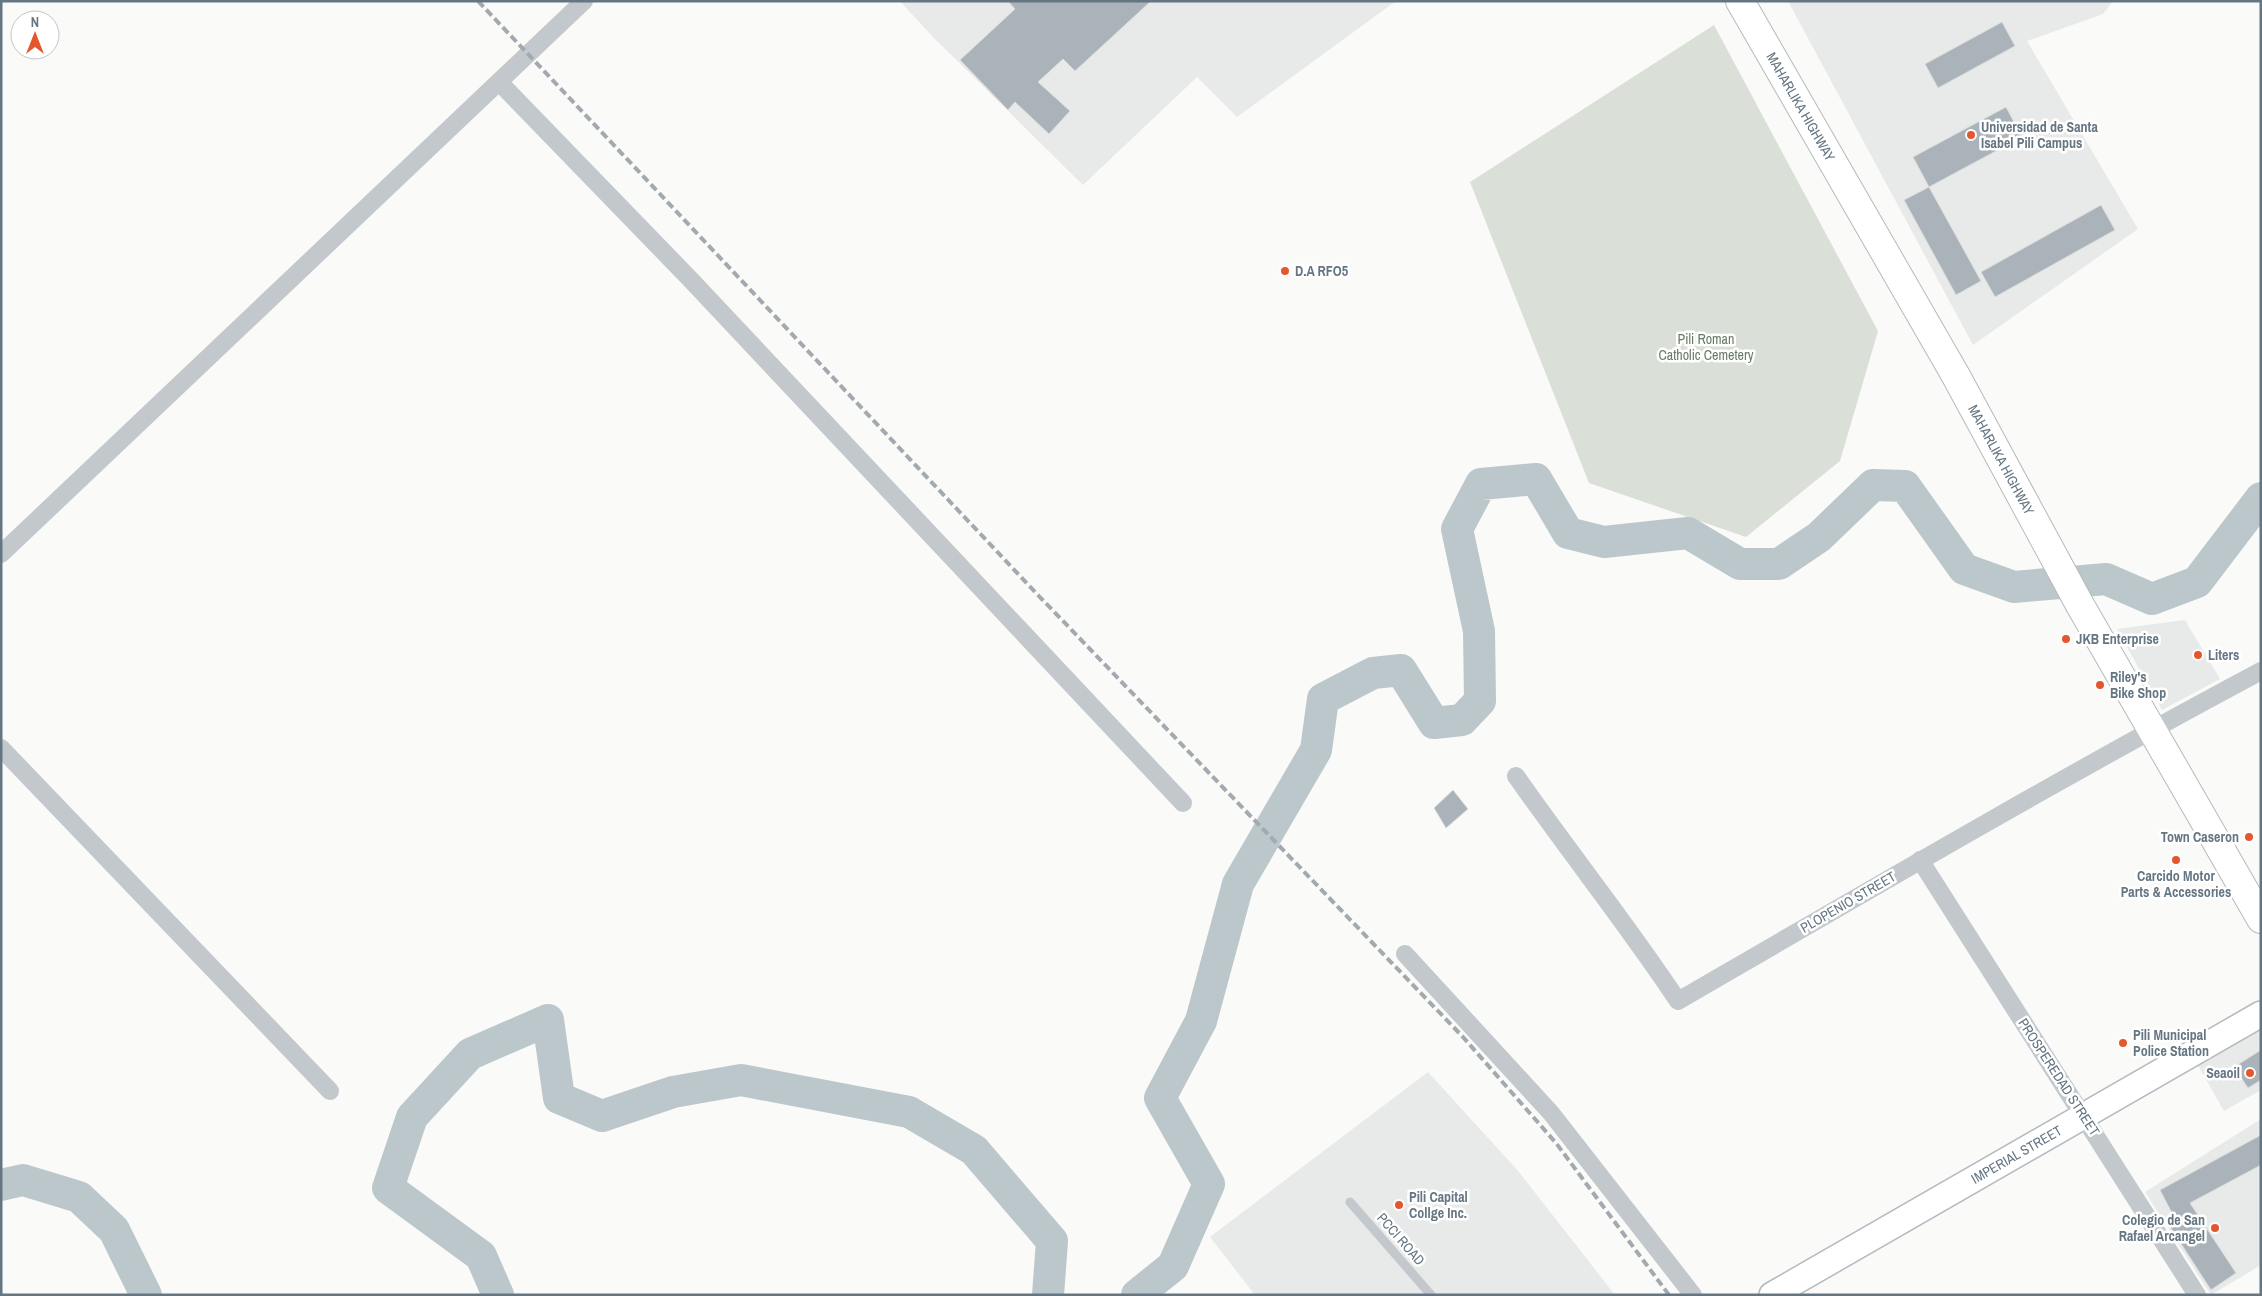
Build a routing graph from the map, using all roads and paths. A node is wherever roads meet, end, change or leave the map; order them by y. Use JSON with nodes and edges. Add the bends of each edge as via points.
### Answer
{"nodes":[{"id":1,"x":584,"y":1,"type":"edge"},
{"id":2,"x":1740,"y":1,"type":"edge"},
{"id":3,"x":499,"y":82,"type":"junction"},
{"id":4,"x":1,"y":554,"type":"edge"},
{"id":5,"x":2261,"y":671,"type":"edge"},
{"id":6,"x":2151,"y":730,"type":"junction"},
{"id":7,"x":1,"y":748,"type":"edge"},
{"id":8,"x":1516,"y":776,"type":"dead end"},
{"id":9,"x":1183,"y":803,"type":"dead end"},
{"id":10,"x":1920,"y":860,"type":"junction"},
{"id":11,"x":2261,"y":919,"type":"edge"},
{"id":12,"x":1405,"y":954,"type":"dead end"},
{"id":13,"x":2261,"y":1014,"type":"edge"},
{"id":14,"x":330,"y":1091,"type":"dead end"},
{"id":15,"x":2084,"y":1117,"type":"junction"},
{"id":16,"x":1350,"y":1202,"type":"dead end"},
{"id":17,"x":1431,"y":1295,"type":"edge"},
{"id":18,"x":1693,"y":1295,"type":"edge"},
{"id":19,"x":1772,"y":1295,"type":"edge"},
{"id":20,"x":2197,"y":1295,"type":"edge"}],
"edges":[{"from":1,"to":3,"type":"street"},
{"from":2,"to":6,"type":"main road","name":"MAHARLIKA HIGHWAY","via":[[1956,376]]},
{"from":3,"to":4,"type":"street"},
{"from":3,"to":9,"type":"street","via":[[690,279]]},
{"from":5,"to":6,"type":"street","name":"PLOPENIO STREET"},
{"from":6,"to":10,"type":"street","name":"PLOPENIO STREET"},
{"from":6,"to":11,"type":"main road","name":"MAHARLIKA HIGHWAY"},
{"from":7,"to":14,"type":"street"},
{"from":8,"to":10,"type":"street","name":"PLOPENIO STREET","via":[[1554,832],[1644,949],[1678,1001]]},
{"from":10,"to":15,"type":"street","name":"PROSPEREDAD STREET"},
{"from":12,"to":18,"type":"street","via":[[1551,1113]]},
{"from":13,"to":15,"type":"main road","name":"IMPERIAL STREET"},
{"from":15,"to":19,"type":"main road","name":"IMPERIAL STREET"},
{"from":15,"to":20,"type":"street","name":"PROSPEREDAD STREET"},
{"from":16,"to":17,"type":"lane","name":"PCCI ROAD"}]}
